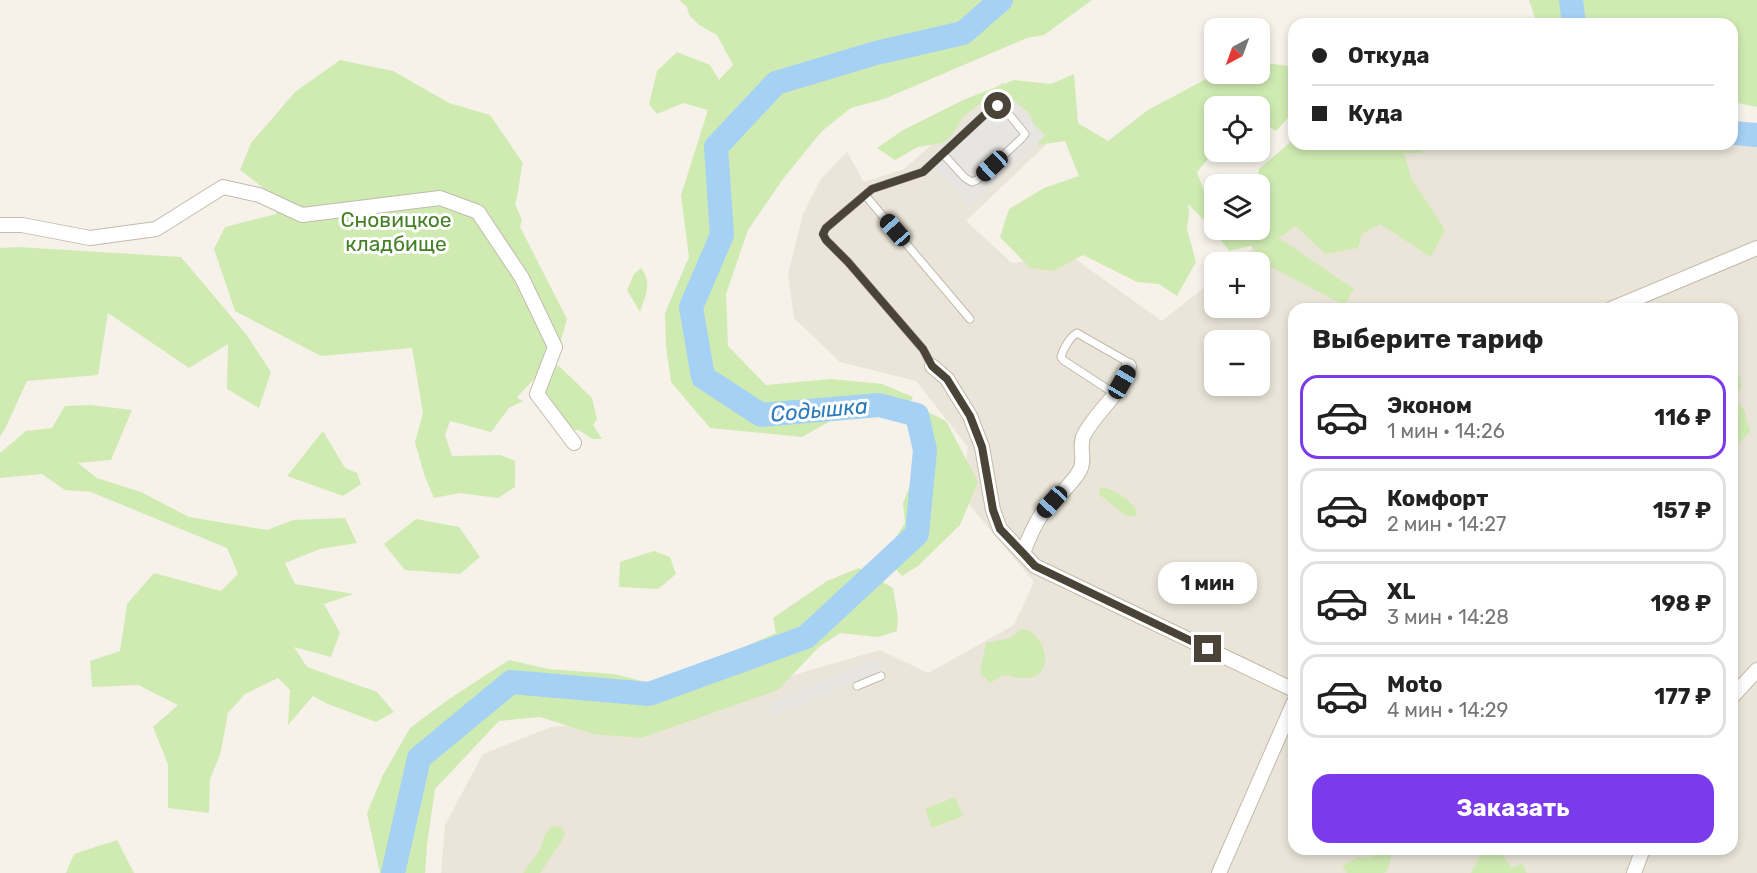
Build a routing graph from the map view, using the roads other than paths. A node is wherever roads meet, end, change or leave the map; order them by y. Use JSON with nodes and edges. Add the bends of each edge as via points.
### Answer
{"nodes":[{"id":1,"x":943,"y":154,"type":"junction"},
{"id":2,"x":865,"y":195,"type":"junction"},
{"id":3,"x":0,"y":225,"type":"edge"},
{"id":4,"x":1757,"y":248,"type":"edge"},
{"id":5,"x":1625,"y":303,"type":"edge"},
{"id":6,"x":970,"y":319,"type":"dead end"},
{"id":7,"x":932,"y":366,"type":"joint"},
{"id":8,"x":1129,"y":366,"type":"joint"},
{"id":9,"x":1115,"y":393,"type":"junction"},
{"id":10,"x":574,"y":443,"type":"dead end"},
{"id":11,"x":1023,"y":553,"type":"junction"},
{"id":12,"x":1757,"y":670,"type":"edge"},
{"id":13,"x":881,"y":676,"type":"dead end"},
{"id":14,"x":857,"y":686,"type":"dead end"},
{"id":15,"x":1288,"y":687,"type":"edge"},
{"id":16,"x":1738,"y":691,"type":"edge"},
{"id":17,"x":1288,"y":716,"type":"edge"},
{"id":18,"x":1641,"y":855,"type":"edge"},
{"id":19,"x":1219,"y":873,"type":"edge"},
{"id":20,"x":1634,"y":873,"type":"edge"}],
"edges":[{"from":1,"to":1,"type":"lane","via":[[993,107],[1004,108],[1025,134],[972,182]]},
{"from":1,"to":2,"type":"lane","via":[[923,172]]},
{"from":2,"to":6,"type":"lane"},
{"from":2,"to":7,"type":"lane","via":[[823,234],[923,349]]},
{"from":3,"to":10,"type":"street","via":[[22,225],[90,238],[156,229],[223,187],[259,195],[302,215],[440,198],[478,212],[522,278],[555,347],[537,394]]},
{"from":4,"to":5,"type":"street"},
{"from":7,"to":11,"type":"street","via":[[947,379],[970,416],[982,447],[1000,529]]},
{"from":8,"to":9,"type":"street"},
{"from":8,"to":9,"type":"lane","via":[[1077,333],[1062,352],[1064,360]]},
{"from":9,"to":11,"type":"street","via":[[1084,434],[1080,470],[1041,515]]},
{"from":11,"to":15,"type":"street","via":[[1035,566]]},
{"from":12,"to":16,"type":"street"},
{"from":13,"to":14,"type":"lane"},
{"from":17,"to":19,"type":"street"},
{"from":18,"to":20,"type":"street"}]}
